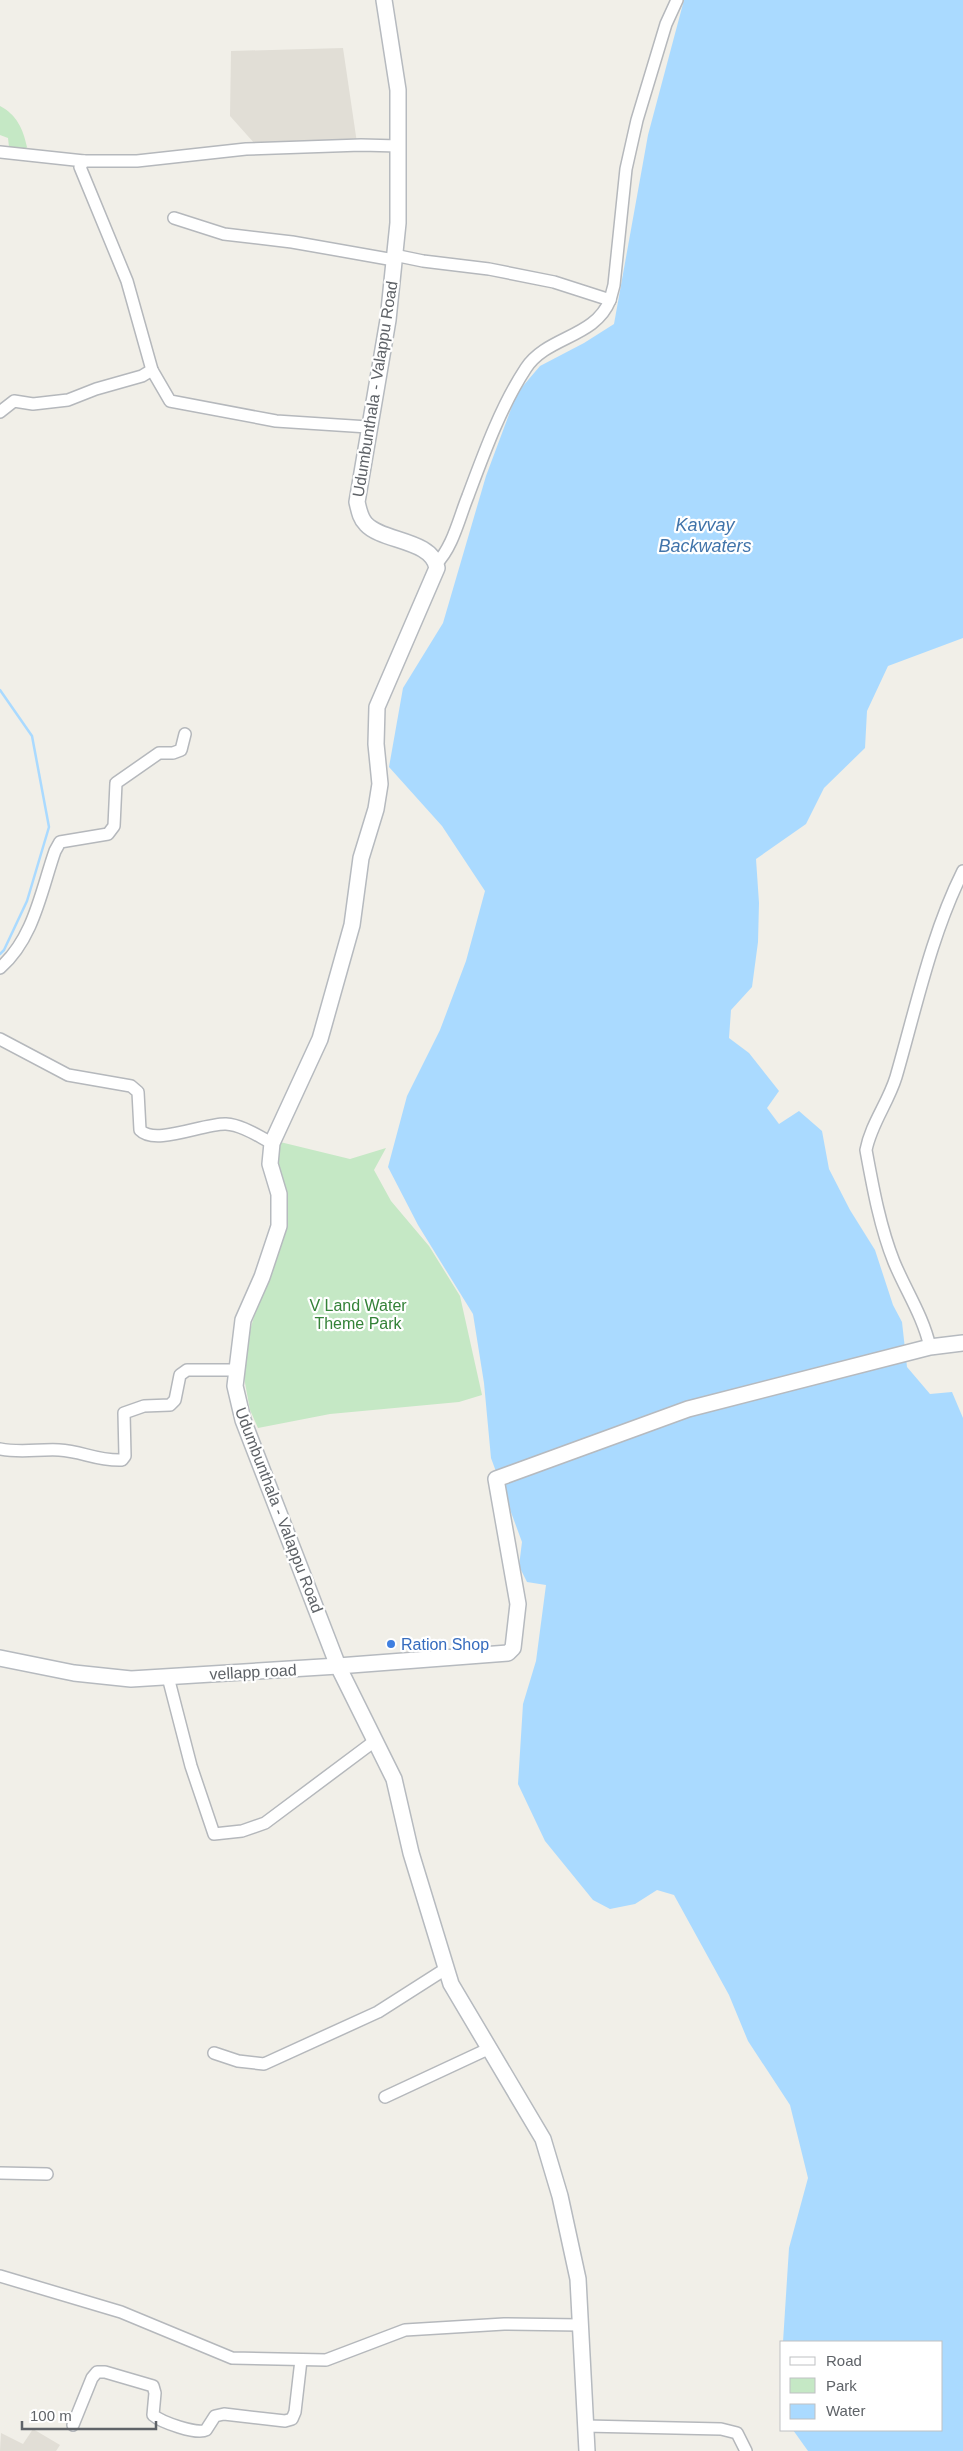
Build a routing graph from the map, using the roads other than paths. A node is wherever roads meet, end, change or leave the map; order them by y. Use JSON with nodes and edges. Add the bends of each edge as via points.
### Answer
{"nodes":[{"id":1,"x":384,"y":0,"type":"edge"},
{"id":2,"x":677,"y":0,"type":"edge"},
{"id":3,"x":399,"y":146,"type":"junction"},
{"id":4,"x":0,"y":152,"type":"edge"},
{"id":5,"x":84,"y":161,"type":"junction"},
{"id":6,"x":174,"y":218,"type":"dead end"},
{"id":7,"x":394,"y":258,"type":"junction"},
{"id":8,"x":610,"y":300,"type":"junction"},
{"id":9,"x":152,"y":370,"type":"junction"},
{"id":10,"x":0,"y":412,"type":"edge"},
{"id":11,"x":368,"y":427,"type":"junction"},
{"id":12,"x":436,"y":564,"type":"junction"},
{"id":13,"x":185,"y":734,"type":"dead end"},
{"id":14,"x":963,"y":871,"type":"edge"},
{"id":15,"x":0,"y":968,"type":"edge"},
{"id":16,"x":0,"y":1039,"type":"edge"},
{"id":17,"x":272,"y":1143,"type":"junction"},
{"id":18,"x":963,"y":1343,"type":"edge"},
{"id":19,"x":930,"y":1347,"type":"junction"},
{"id":20,"x":236,"y":1370,"type":"junction"},
{"id":21,"x":0,"y":1449,"type":"edge"},
{"id":22,"x":0,"y":1658,"type":"edge"},
{"id":23,"x":338,"y":1666,"type":"junction"},
{"id":24,"x":168,"y":1676,"type":"junction"},
{"id":25,"x":376,"y":1740,"type":"junction"},
{"id":26,"x":447,"y":1968,"type":"junction"},
{"id":27,"x":488,"y":2048,"type":"junction"},
{"id":28,"x":214,"y":2054,"type":"dead end"},
{"id":29,"x":386,"y":2097,"type":"dead end"},
{"id":30,"x":0,"y":2173,"type":"edge"},
{"id":31,"x":47,"y":2174,"type":"dead end"},
{"id":32,"x":0,"y":2276,"type":"edge"},
{"id":33,"x":580,"y":2325,"type":"junction"},
{"id":34,"x":301,"y":2360,"type":"junction"},
{"id":35,"x":73,"y":2425,"type":"dead end"},
{"id":36,"x":585,"y":2426,"type":"junction"},
{"id":37,"x":586,"y":2451,"type":"edge"},
{"id":38,"x":746,"y":2451,"type":"edge"}],
"edges":[{"from":1,"to":3,"type":"main road","name":"Udumbunthala - Valappu Road","via":[[398,90]]},
{"from":2,"to":8,"type":"street","via":[[666,24],[637,120],[626,169]]},
{"from":3,"to":5,"type":"street","via":[[246,149],[138,161]]},
{"from":3,"to":7,"type":"main road","name":"Udumbunthala - Valappu Road"},
{"from":4,"to":5,"type":"street"},
{"from":5,"to":9,"type":"street","via":[[80,167],[127,281]]},
{"from":6,"to":7,"type":"street","via":[[224,234]]},
{"from":7,"to":8,"type":"street","via":[[489,269],[554,282]]},
{"from":7,"to":11,"type":"main road","name":"Udumbunthala - Valappu Road","via":[[388,320]]},
{"from":8,"to":12,"type":"street","via":[[598,319],[534,357],[526,368],[482,458],[446,551]]},
{"from":9,"to":10,"type":"street","via":[[68,400],[33,404],[14,401]]},
{"from":9,"to":11,"type":"street","via":[[170,401],[276,421]]},
{"from":11,"to":12,"type":"main road","name":"Udumbunthala - Valappu Road","via":[[357,502],[361,517],[373,529],[432,556]]},
{"from":12,"to":17,"type":"main road","name":"Udumbunthala - Valappu Road","via":[[422,607],[377,707],[380,784],[361,858],[352,925],[340,975],[320,1039]]},
{"from":13,"to":15,"type":"street","via":[[181,750],[159,753],[116,783],[114,826],[108,834],[60,842],[24,937]]},
{"from":14,"to":19,"type":"street","via":[[934,944],[896,1078],[866,1150],[894,1262],[926,1329]]},
{"from":16,"to":17,"type":"street","via":[[68,1075],[131,1086],[138,1092],[140,1130],[147,1135],[158,1136],[226,1124]]},
{"from":17,"to":20,"type":"main road","name":"Udumbunthala - Valappu Road","via":[[270,1164],[278,1194],[279,1226],[243,1320]]},
{"from":18,"to":19,"type":"main road"},
{"from":19,"to":23,"type":"main road","name":"vellapp road","via":[[688,1409],[496,1479],[518,1604],[513,1648],[508,1653]]},
{"from":20,"to":21,"type":"street","via":[[186,1370],[180,1375],[170,1405],[144,1406],[124,1412],[126,1456],[122,1460],[98,1460],[60,1450],[26,1452]]},
{"from":20,"to":23,"type":"main road","name":"Udumbunthala - Valappu Road","via":[[234,1386],[243,1420]]},
{"from":22,"to":24,"type":"main road","name":"vellapp road","via":[[74,1673],[132,1679]]},
{"from":23,"to":24,"type":"main road","name":"vellapp road"},
{"from":23,"to":25,"type":"main road","name":"Udumbunthala - Valappu Road"},
{"from":24,"to":25,"type":"street","via":[[191,1766],[214,1834],[242,1831],[265,1823]]},
{"from":25,"to":26,"type":"main road","name":"Udumbunthala - Valappu Road","via":[[394,1779],[411,1853]]},
{"from":26,"to":27,"type":"main road","name":"Udumbunthala - Valappu Road","via":[[452,1984]]},
{"from":26,"to":28,"type":"street","via":[[378,2012],[264,2064]]},
{"from":27,"to":29,"type":"street"},
{"from":27,"to":33,"type":"main road","name":"Udumbunthala - Valappu Road","via":[[543,2139],[560,2196],[578,2279]]},
{"from":30,"to":31,"type":"street"},
{"from":32,"to":34,"type":"street","via":[[121,2312],[232,2358]]},
{"from":33,"to":34,"type":"street","via":[[504,2324],[405,2330],[326,2360]]},
{"from":33,"to":36,"type":"main road","name":"Udumbunthala - Valappu Road"},
{"from":34,"to":35,"type":"street","via":[[296,2412],[292,2419],[285,2421],[224,2414],[215,2416],[206,2430],[196,2432],[158,2419],[153,2414],[153,2386],[97,2372]]},
{"from":36,"to":37,"type":"main road","name":"Udumbunthala - Valappu Road"},
{"from":36,"to":38,"type":"street","via":[[721,2429],[737,2433]]}]}
